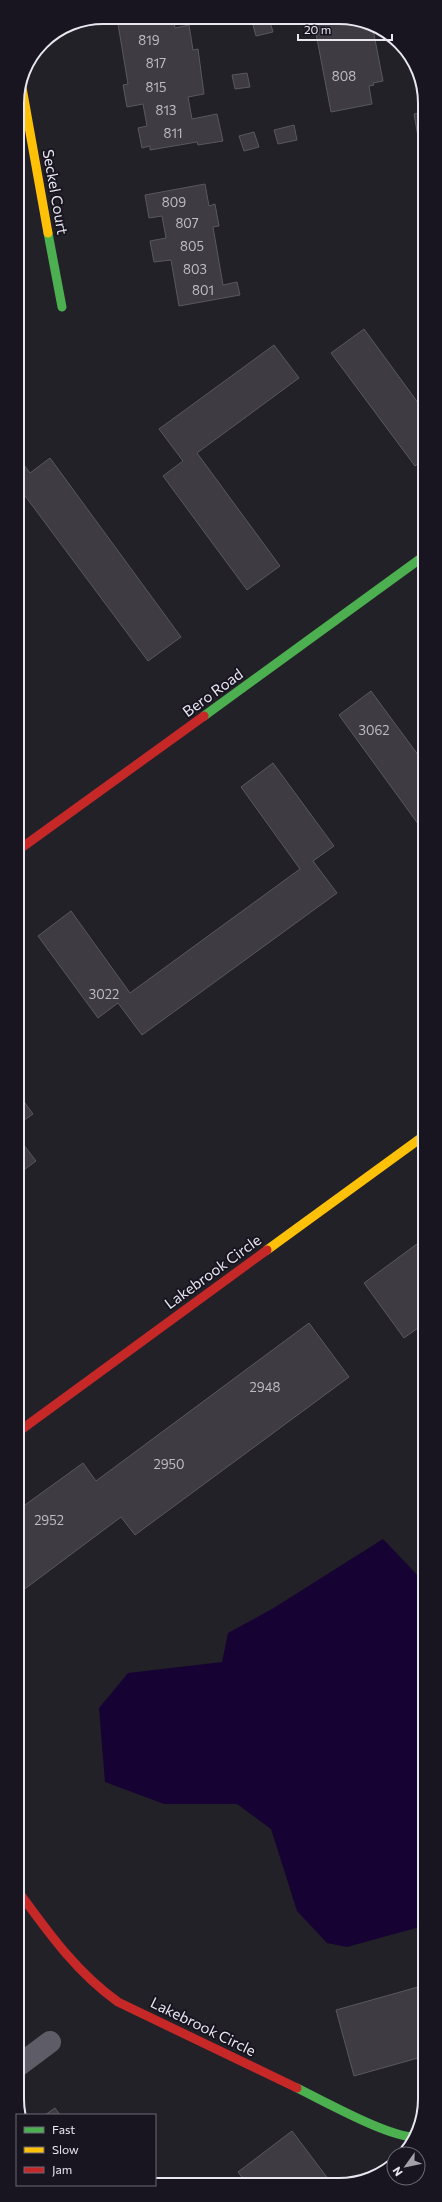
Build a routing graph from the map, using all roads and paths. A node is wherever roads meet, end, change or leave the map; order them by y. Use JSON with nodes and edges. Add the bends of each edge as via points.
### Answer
{"nodes":[{"id":1,"x":24,"y":98,"type":"edge"},
{"id":2,"x":62,"y":307,"type":"dead end"},
{"id":3,"x":418,"y":560,"type":"edge"},
{"id":4,"x":24,"y":847,"type":"edge"},
{"id":5,"x":418,"y":1140,"type":"edge"},
{"id":6,"x":24,"y":1428,"type":"edge"},
{"id":7,"x":24,"y":1899,"type":"edge"},
{"id":8,"x":50,"y":2042,"type":"dead end"},
{"id":9,"x":24,"y":2062,"type":"edge"},
{"id":10,"x":408,"y":2137,"type":"edge"}],
"edges":[{"from":1,"to":2,"type":"street","name":"Seckel Court"},
{"from":3,"to":4,"type":"street","name":"Bero Road"},
{"from":5,"to":6,"type":"street","name":"Lakebrook Circle"},
{"from":7,"to":10,"type":"street","name":"Lakebrook Circle","via":[[76,1968],[97,1988],[118,2002],[366,2121]]},
{"from":8,"to":9,"type":"street"}]}
